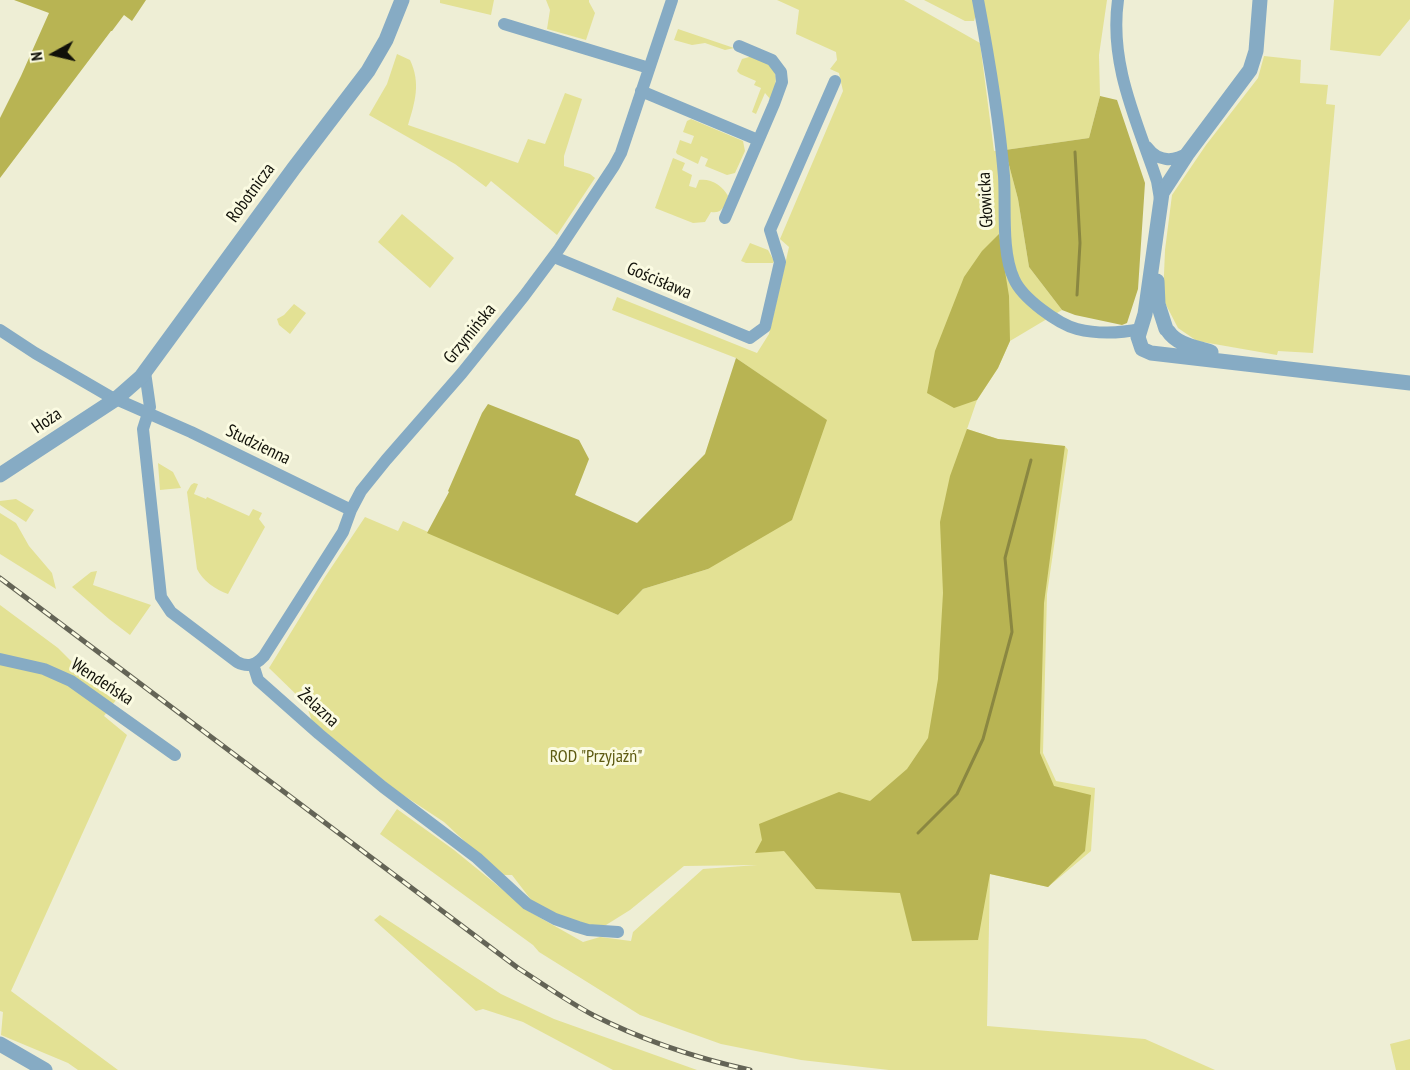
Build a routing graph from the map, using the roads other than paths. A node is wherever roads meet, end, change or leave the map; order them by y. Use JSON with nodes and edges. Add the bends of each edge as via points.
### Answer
{"nodes":[{"id":1,"x":402,"y":0,"type":"edge"},
{"id":2,"x":672,"y":0,"type":"edge"},
{"id":3,"x":978,"y":0,"type":"edge"},
{"id":4,"x":1118,"y":0,"type":"edge"},
{"id":5,"x":1260,"y":0,"type":"edge"},
{"id":6,"x":504,"y":24,"type":"dead end"},
{"id":7,"x":739,"y":46,"type":"dead end"},
{"id":8,"x":649,"y":68,"type":"junction"},
{"id":9,"x":835,"y":81,"type":"dead end"},
{"id":10,"x":641,"y":91,"type":"junction"},
{"id":11,"x":758,"y":140,"type":"junction"},
{"id":12,"x":1143,"y":141,"type":"junction"},
{"id":13,"x":1188,"y":153,"type":"junction"},
{"id":14,"x":1160,"y":199,"type":"junction"},
{"id":15,"x":725,"y":218,"type":"dead end"},
{"id":16,"x":1157,"y":224,"type":"junction"},
{"id":17,"x":554,"y":257,"type":"junction"},
{"id":18,"x":0,"y":330,"type":"edge"},
{"id":19,"x":1167,"y":330,"type":"junction"},
{"id":20,"x":1140,"y":333,"type":"junction"},
{"id":21,"x":1156,"y":353,"type":"junction"},
{"id":22,"x":1263,"y":366,"type":"junction"},
{"id":23,"x":146,"y":372,"type":"junction"},
{"id":24,"x":1410,"y":383,"type":"edge"},
{"id":25,"x":116,"y":399,"type":"junction"},
{"id":26,"x":150,"y":413,"type":"junction"},
{"id":27,"x":0,"y":475,"type":"edge"},
{"id":28,"x":351,"y":510,"type":"junction"},
{"id":29,"x":0,"y":659,"type":"edge"},
{"id":30,"x":253,"y":664,"type":"junction"},
{"id":31,"x":175,"y":754,"type":"dead end"},
{"id":32,"x":618,"y":932,"type":"dead end"},
{"id":33,"x":0,"y":1044,"type":"edge"},
{"id":34,"x":45,"y":1070,"type":"edge"}],
"edges":[{"from":1,"to":23,"type":"street","name":"Robotnicza","via":[[368,71]]},
{"from":2,"to":8,"type":"street","name":"Grzymińska"},
{"from":3,"to":20,"type":"street","name":"Głowicka","via":[[1000,146],[1013,279],[1034,303],[1076,329]]},
{"from":4,"to":12,"type":"street","via":[[1119,69]]},
{"from":5,"to":13,"type":"street","via":[[1256,51],[1250,70]]},
{"from":6,"to":8,"type":"street"},
{"from":7,"to":11,"type":"street","via":[[772,60],[781,72],[780,90]]},
{"from":8,"to":10,"type":"street","name":"Grzymińska"},
{"from":9,"to":17,"type":"street","name":"Gościsława","via":[[771,230],[780,262],[765,327],[750,338]]},
{"from":10,"to":11,"type":"street"},
{"from":10,"to":17,"type":"street","name":"Grzymińska","via":[[618,159]]},
{"from":11,"to":15,"type":"street"},
{"from":12,"to":13,"type":"street","via":[[1163,159]]},
{"from":12,"to":14,"type":"street"},
{"from":13,"to":14,"type":"street","via":[[1168,180]]},
{"from":14,"to":16,"type":"street"},
{"from":16,"to":19,"type":"street","via":[[1157,298]]},
{"from":16,"to":20,"type":"street"},
{"from":17,"to":28,"type":"street","name":"Grzymińska","via":[[462,373],[375,473]]},
{"from":18,"to":25,"type":"street","name":"Studzienna"},
{"from":19,"to":20,"type":"street","via":[[1154,322]]},
{"from":19,"to":21,"type":"street","via":[[1167,345]]},
{"from":19,"to":22,"type":"street","via":[[1183,343]]},
{"from":20,"to":21,"type":"street","via":[[1146,351]]},
{"from":21,"to":22,"type":"street"},
{"from":22,"to":24,"type":"street"},
{"from":23,"to":25,"type":"street","name":"Robotnicza"},
{"from":23,"to":26,"type":"street"},
{"from":25,"to":26,"type":"street","name":"Studzienna"},
{"from":25,"to":27,"type":"street","name":"Hoża"},
{"from":26,"to":28,"type":"street","name":"Studzienna"},
{"from":26,"to":30,"type":"street","via":[[144,429],[161,597],[171,612],[237,662]]},
{"from":28,"to":30,"type":"street","name":"Grzymińska","via":[[343,532],[321,567],[264,656]]},
{"from":29,"to":31,"type":"street","name":"Wendeńska","via":[[44,669],[71,681]]},
{"from":30,"to":32,"type":"street","name":"Żelazna","via":[[258,680],[318,734],[477,858],[539,912],[588,930]]},
{"from":33,"to":34,"type":"street"}]}
